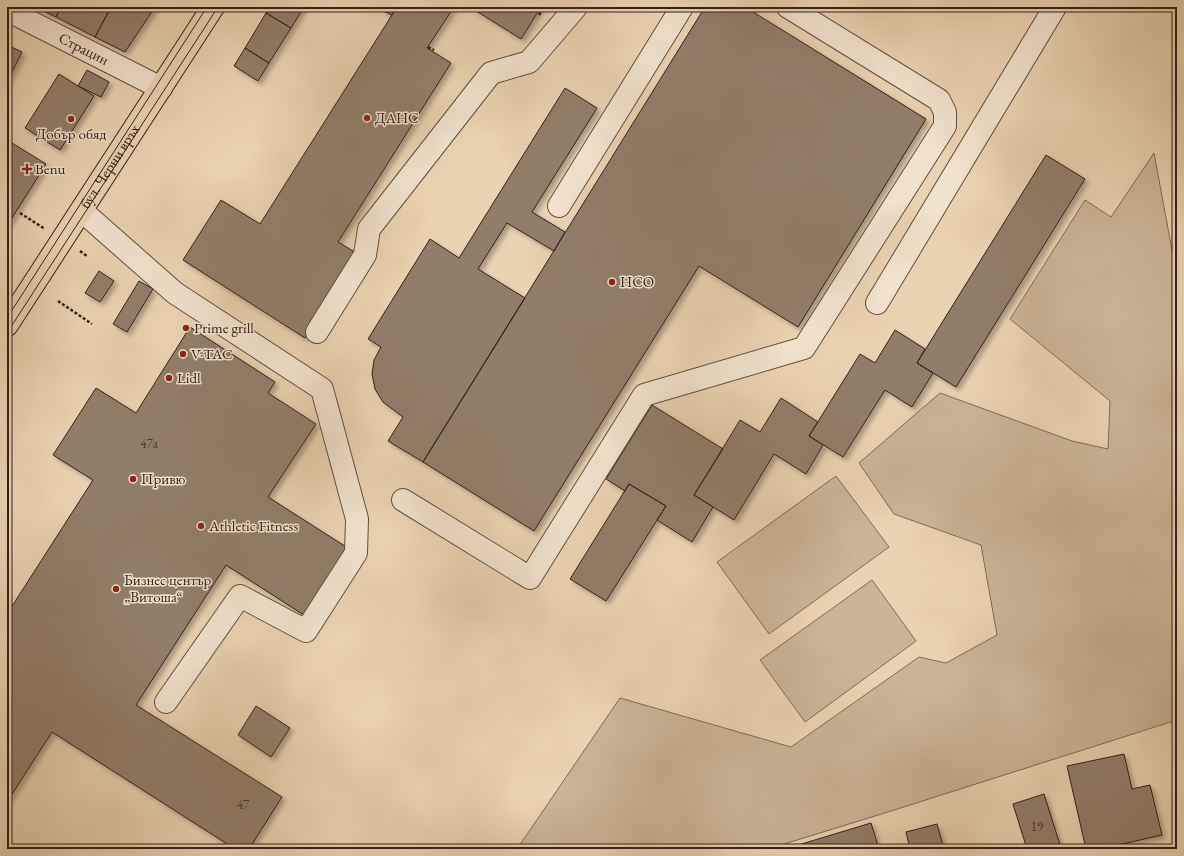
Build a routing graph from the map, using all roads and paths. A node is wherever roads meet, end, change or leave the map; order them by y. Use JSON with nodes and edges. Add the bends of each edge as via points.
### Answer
{"nodes":[{"id":1,"x":213,"y":7,"type":"edge"},
{"id":2,"x":544,"y":7,"type":"edge"},
{"id":3,"x":576,"y":7,"type":"edge"},
{"id":4,"x":682,"y":7,"type":"edge"},
{"id":5,"x":788,"y":7,"type":"edge"},
{"id":6,"x":1055,"y":7,"type":"edge"},
{"id":7,"x":7,"y":10,"type":"edge"},
{"id":8,"x":541,"y":11,"type":"dead end"},
{"id":9,"x":428,"y":47,"type":"dead end"},
{"id":10,"x":434,"y":50,"type":"dead end"},
{"id":11,"x":161,"y":88,"type":"junction"},
{"id":12,"x":559,"y":206,"type":"dead end"},
{"id":13,"x":82,"y":211,"type":"junction"},
{"id":14,"x":20,"y":213,"type":"dead end"},
{"id":15,"x":47,"y":230,"type":"dead end"},
{"id":16,"x":80,"y":251,"type":"dead end"},
{"id":17,"x":87,"y":256,"type":"dead end"},
{"id":18,"x":58,"y":301,"type":"dead end"},
{"id":19,"x":877,"y":303,"type":"dead end"},
{"id":20,"x":92,"y":324,"type":"dead end"},
{"id":21,"x":7,"y":325,"type":"edge"},
{"id":22,"x":317,"y":332,"type":"dead end"},
{"id":23,"x":403,"y":500,"type":"dead end"},
{"id":24,"x":166,"y":702,"type":"dead end"}],
"edges":[{"from":1,"to":11,"type":"main road","name":"бул. Черни връх"},
{"from":2,"to":8,"type":"path"},
{"from":3,"to":22,"type":"street","via":[[529,62],[491,73],[369,230],[365,255]]},
{"from":4,"to":12,"type":"street"},
{"from":5,"to":23,"type":"street","via":[[940,100],[945,112],[945,126],[804,348],[644,395],[530,578]]},
{"from":6,"to":19,"type":"street"},
{"from":7,"to":11,"type":"street","name":"Страцин"},
{"from":9,"to":10,"type":"path"},
{"from":11,"to":13,"type":"main road","name":"бул. Черни връх"},
{"from":13,"to":21,"type":"main road","name":"бул. Черни връх"},
{"from":13,"to":24,"type":"street","via":[[175,293],[322,389],[356,519],[356,553],[306,631],[240,596]]},
{"from":14,"to":15,"type":"path"},
{"from":16,"to":17,"type":"path"},
{"from":18,"to":20,"type":"path"}]}
